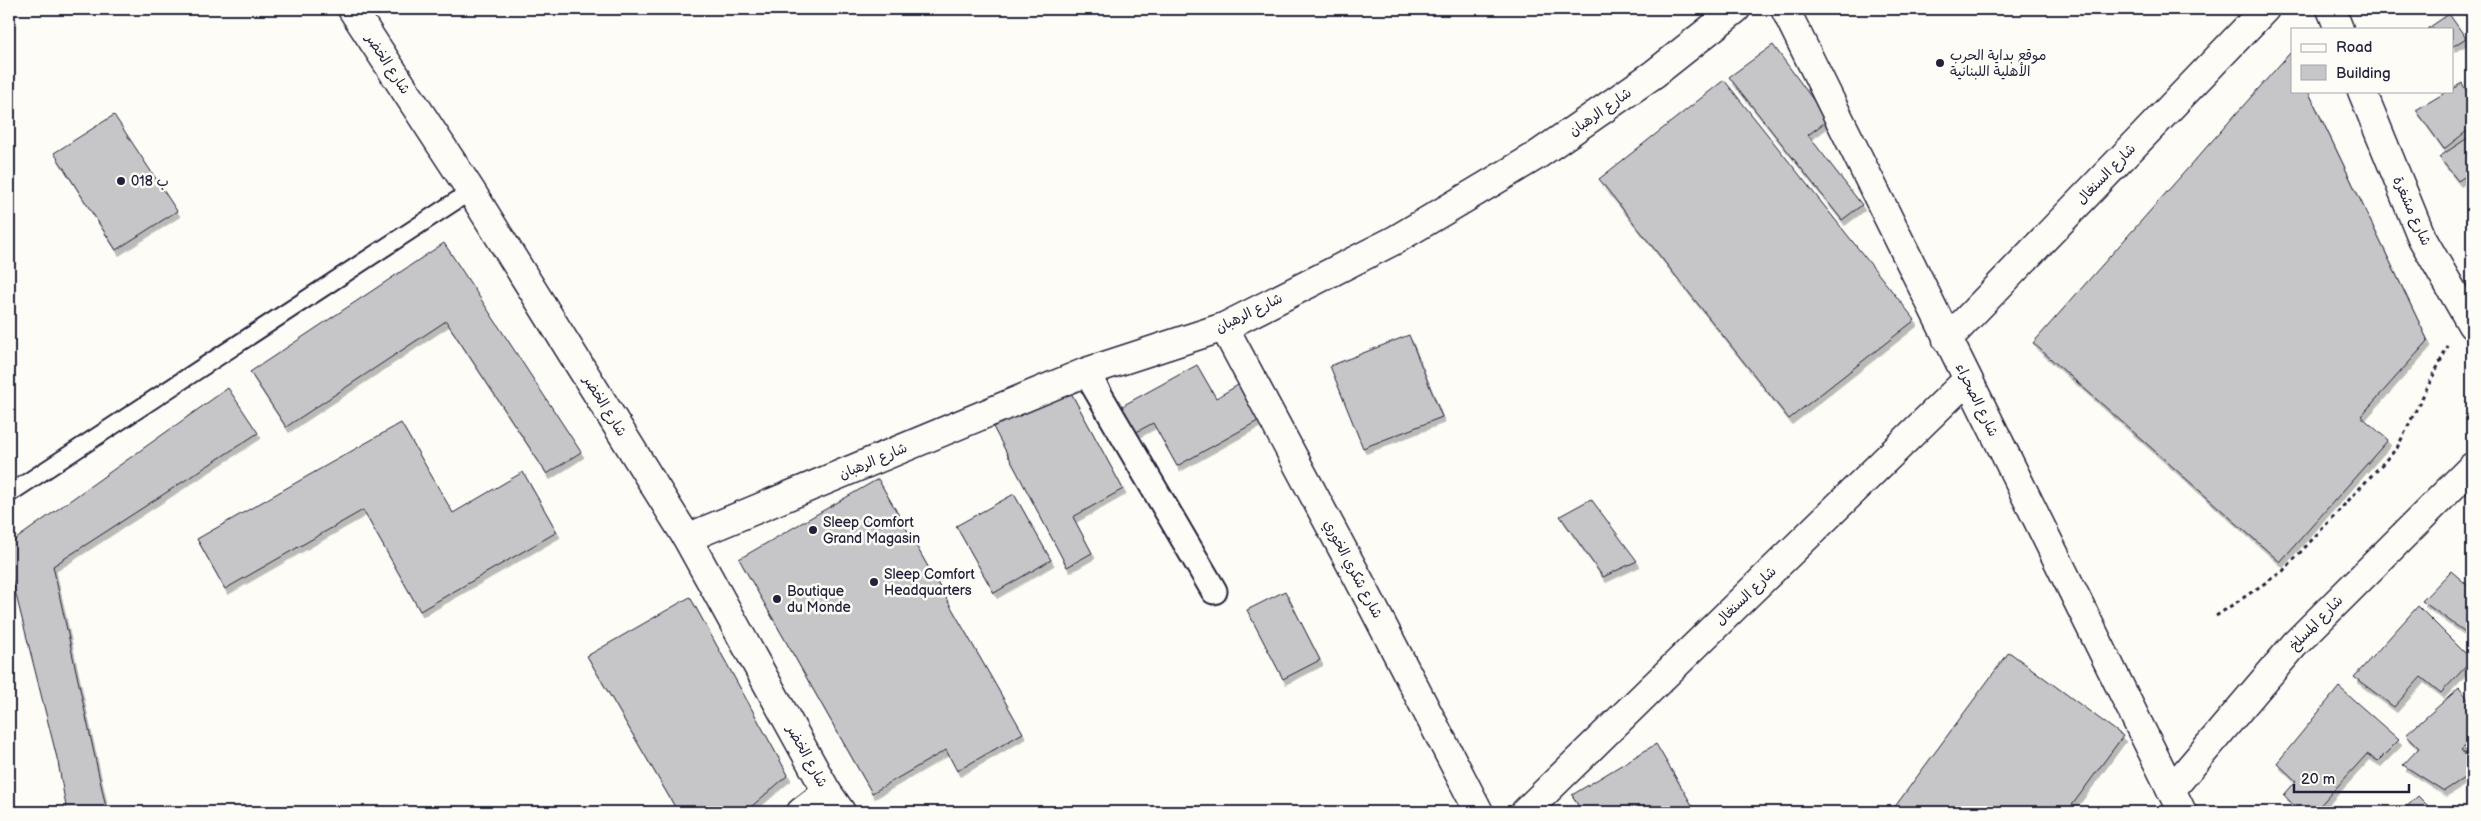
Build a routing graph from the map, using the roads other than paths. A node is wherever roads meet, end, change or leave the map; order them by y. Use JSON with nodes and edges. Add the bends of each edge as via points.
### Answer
{"nodes":[{"id":1,"x":352,"y":9,"type":"edge"},
{"id":2,"x":1736,"y":9,"type":"edge"},
{"id":3,"x":1785,"y":9,"type":"edge"},
{"id":4,"x":2265,"y":9,"type":"edge"},
{"id":5,"x":2331,"y":9,"type":"edge"},
{"id":6,"x":2339,"y":28,"type":"edge"},
{"id":7,"x":2362,"y":92,"type":"edge"},
{"id":8,"x":471,"y":191,"type":"junction"},
{"id":9,"x":2468,"y":319,"type":"edge"},
{"id":10,"x":1224,"y":328,"type":"junction"},
{"id":11,"x":1947,"y":340,"type":"junction"},
{"id":12,"x":1086,"y":372,"type":"junction"},
{"id":13,"x":1966,"y":380,"type":"junction"},
{"id":14,"x":2472,"y":467,"type":"edge"},
{"id":15,"x":9,"y":494,"type":"edge"},
{"id":16,"x":687,"y":538,"type":"junction"},
{"id":17,"x":1214,"y":591,"type":"dead end"},
{"id":18,"x":2177,"y":801,"type":"edge"},
{"id":19,"x":834,"y":802,"type":"edge"},
{"id":20,"x":801,"y":812,"type":"edge"},
{"id":21,"x":1479,"y":812,"type":"edge"},
{"id":22,"x":1525,"y":812,"type":"edge"}],
"edges":[{"from":1,"to":8,"type":"street","name":"شارع الخضر"},
{"from":2,"to":10,"type":"street","name":"شارع الرهبان","via":[[1654,74],[1536,156],[1395,240]]},
{"from":3,"to":11,"type":"street","name":"شارع الصحراء"},
{"from":4,"to":11,"type":"street","name":"شارع السنغال"},
{"from":5,"to":6,"type":"street"},
{"from":7,"to":9,"type":"street","name":"شارع مشغرة","via":[[2422,238]]},
{"from":8,"to":15,"type":"lane"},
{"from":8,"to":16,"type":"street","name":"شارع الخضر"},
{"from":10,"to":12,"type":"street","name":"شارع الرهبان"},
{"from":10,"to":21,"type":"street","name":"شارع شكري الخوري"},
{"from":11,"to":13,"type":"street","name":"شارع الصحراء"},
{"from":12,"to":16,"type":"street","name":"شارع الرهبان"},
{"from":12,"to":17,"type":"street"},
{"from":13,"to":18,"type":"street","name":"شارع الصحراء"},
{"from":13,"to":22,"type":"street","name":"شارع السنغال"},
{"from":14,"to":18,"type":"street","name":"شارع المسلخ","via":[[2295,644]]},
{"from":16,"to":19,"type":"street","name":"شارع الخضر"},
{"from":19,"to":20,"type":"street"}]}
